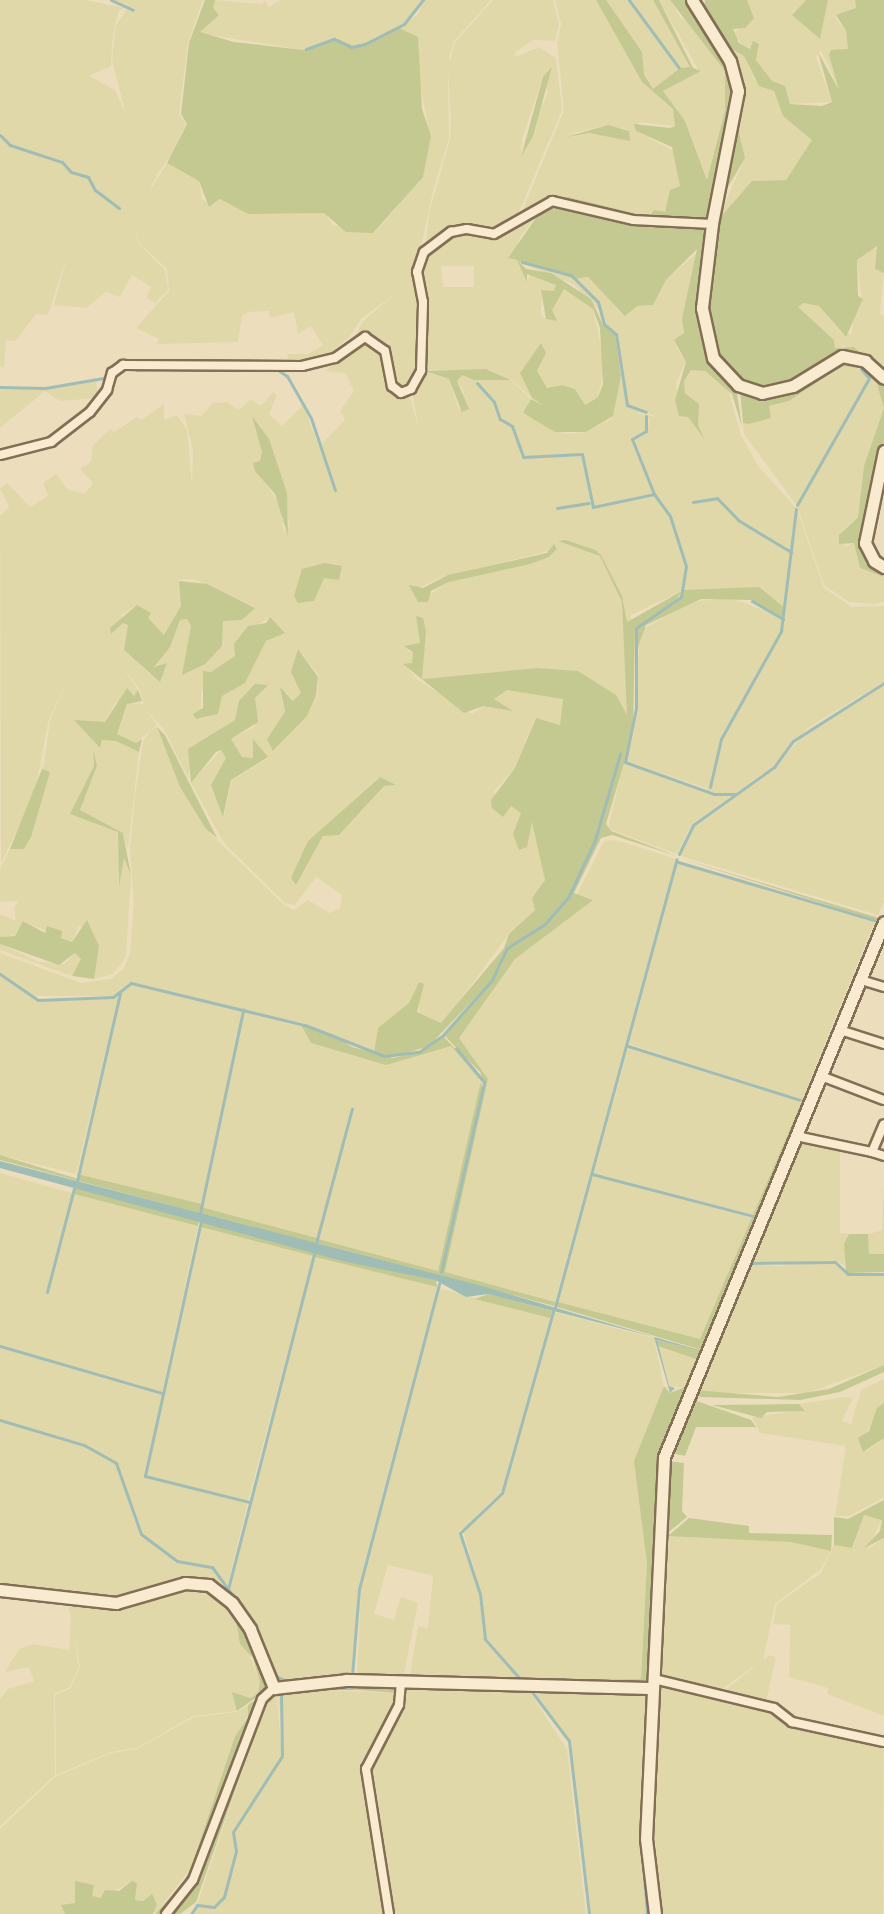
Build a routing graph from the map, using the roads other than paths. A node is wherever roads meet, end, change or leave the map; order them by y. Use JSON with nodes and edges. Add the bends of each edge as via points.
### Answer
{"nodes":[{"id":1,"x":692,"y":0,"type":"edge"},
{"id":2,"x":712,"y":224,"type":"junction"},
{"id":3,"x":884,"y":378,"type":"edge"},
{"id":4,"x":884,"y":451,"type":"edge"},
{"id":5,"x":0,"y":455,"type":"edge"},
{"id":6,"x":884,"y":567,"type":"edge"},
{"id":7,"x":884,"y":922,"type":"edge"},
{"id":8,"x":882,"y":935,"type":"edge"},
{"id":9,"x":861,"y":980,"type":"junction"},
{"id":10,"x":884,"y":987,"type":"edge"},
{"id":11,"x":840,"y":1030,"type":"junction"},
{"id":12,"x":884,"y":1044,"type":"edge"},
{"id":13,"x":821,"y":1076,"type":"junction"},
{"id":14,"x":884,"y":1100,"type":"edge"},
{"id":15,"x":884,"y":1124,"type":"edge"},
{"id":16,"x":796,"y":1136,"type":"junction"},
{"id":17,"x":872,"y":1152,"type":"junction"},
{"id":18,"x":884,"y":1156,"type":"edge"},
{"id":19,"x":0,"y":1590,"type":"edge"},
{"id":20,"x":13,"y":1591,"type":"junction"},
{"id":21,"x":0,"y":1600,"type":"edge"},
{"id":22,"x":401,"y":1683,"type":"junction"},
{"id":23,"x":653,"y":1683,"type":"junction"},
{"id":24,"x":274,"y":1688,"type":"junction"},
{"id":25,"x":884,"y":1742,"type":"edge"},
{"id":26,"x":166,"y":1914,"type":"edge"},
{"id":27,"x":389,"y":1914,"type":"edge"},
{"id":28,"x":655,"y":1914,"type":"edge"}],
"edges":[{"from":1,"to":2,"type":"street","via":[[730,61],[738,91]]},
{"from":2,"to":3,"type":"street","via":[[702,318],[709,348],[724,373],[747,389],[774,393],[836,357],[850,356]]},
{"from":2,"to":5,"type":"street","via":[[633,220],[552,201],[494,234],[451,232],[424,252],[417,272],[423,302],[421,371],[411,389],[401,393],[392,386],[385,351],[365,337],[335,358],[302,366],[123,365],[112,373],[90,412],[51,442]]},
{"from":4,"to":6,"type":"street","via":[[865,535],[870,556]]},
{"from":7,"to":8,"type":"street"},
{"from":8,"to":9,"type":"street"},
{"from":9,"to":10,"type":"street"},
{"from":9,"to":11,"type":"street"},
{"from":11,"to":12,"type":"street"},
{"from":11,"to":13,"type":"street"},
{"from":13,"to":14,"type":"street"},
{"from":13,"to":16,"type":"street"},
{"from":15,"to":17,"type":"street"},
{"from":16,"to":17,"type":"street"},
{"from":16,"to":23,"type":"street","via":[[664,1457]]},
{"from":17,"to":18,"type":"street"},
{"from":19,"to":20,"type":"street"},
{"from":20,"to":21,"type":"street"},
{"from":20,"to":24,"type":"street","via":[[116,1603],[185,1583],[209,1585],[232,1603],[250,1629]]},
{"from":22,"to":23,"type":"street"},
{"from":22,"to":24,"type":"street","via":[[315,1681]]},
{"from":22,"to":27,"type":"street","via":[[399,1705],[366,1769]]},
{"from":23,"to":25,"type":"street","via":[[774,1708],[792,1722]]},
{"from":23,"to":28,"type":"street","via":[[646,1839]]},
{"from":24,"to":26,"type":"street","via":[[262,1699],[193,1880]]}]}
